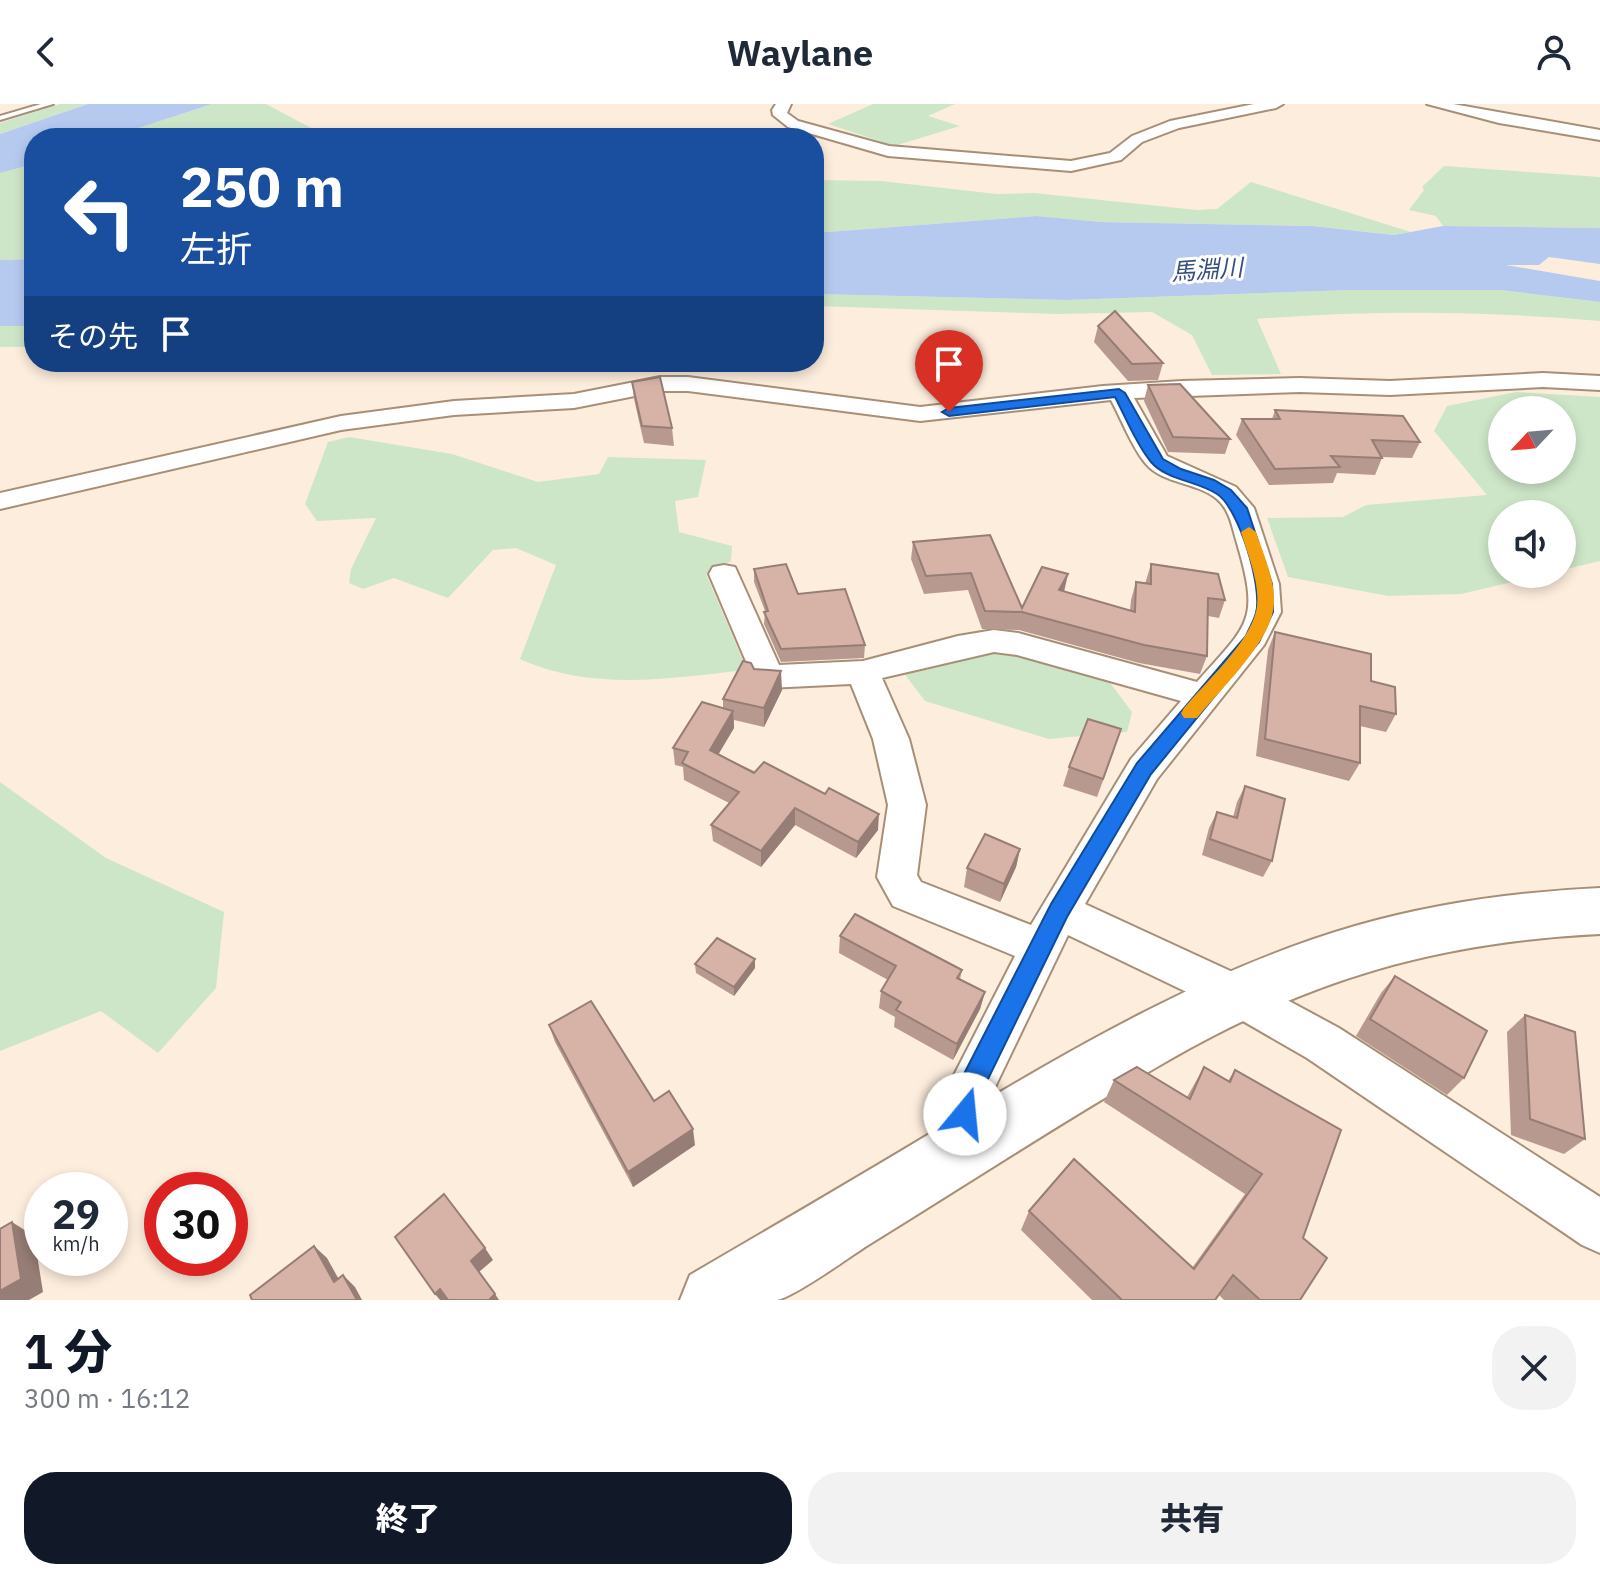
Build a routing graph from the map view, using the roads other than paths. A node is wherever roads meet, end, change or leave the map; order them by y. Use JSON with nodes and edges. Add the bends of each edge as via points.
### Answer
{"nodes":[{"id":1,"x":49,"y":104,"type":"edge"},
{"id":2,"x":784,"y":104,"type":"edge"},
{"id":3,"x":1276,"y":104,"type":"edge"},
{"id":4,"x":1434,"y":104,"type":"edge"},
{"id":5,"x":0,"y":118,"type":"edge"},
{"id":6,"x":807,"y":128,"type":"edge"},
{"id":7,"x":824,"y":133,"type":"edge"},
{"id":8,"x":1600,"y":135,"type":"edge"},
{"id":9,"x":1600,"y":383,"type":"edge"},
{"id":10,"x":1119,"y":393,"type":"junction"},
{"id":11,"x":0,"y":501,"type":"edge"},
{"id":12,"x":724,"y":574,"type":"dead end"},
{"id":13,"x":863,"y":672,"type":"junction"},
{"id":14,"x":1205,"y":696,"type":"junction"},
{"id":15,"x":1600,"y":911,"type":"edge"},
{"id":16,"x":1049,"y":929,"type":"junction"},
{"id":17,"x":1237,"y":995,"type":"junction"},
{"id":18,"x":953,"y":1156,"type":"junction"},
{"id":19,"x":1600,"y":1227,"type":"edge"},
{"id":20,"x":715,"y":1300,"type":"edge"}],
"edges":[{"from":1,"to":5,"type":"lane"},
{"from":2,"to":6,"type":"street","via":[[780,115]]},
{"from":3,"to":7,"type":"street","via":[[1175,124],[1137,139],[1105,161],[1071,166],[878,149]]},
{"from":4,"to":8,"type":"street"},
{"from":9,"to":10,"type":"street","via":[[1487,381]]},
{"from":10,"to":11,"type":"street","via":[[920,414],[660,384],[574,401],[454,408],[341,423]]},
{"from":10,"to":14,"type":"street","via":[[1157,461],[1209,483],[1240,508],[1264,584],[1265,612],[1253,638]]},
{"from":12,"to":13,"type":"street","via":[[768,677]]},
{"from":13,"to":14,"type":"street","via":[[994,641]]},
{"from":13,"to":16,"type":"street","via":[[891,739],[907,805],[897,877],[907,894]]},
{"from":14,"to":16,"type":"street","via":[[1144,769]]},
{"from":15,"to":17,"type":"main road","via":[[1439,928],[1323,961]]},
{"from":16,"to":17,"type":"street"},
{"from":16,"to":18,"type":"street","via":[[974,1081]]},
{"from":17,"to":18,"type":"main road","via":[[1115,1057]]},
{"from":17,"to":19,"type":"street","via":[[1323,1043]]},
{"from":18,"to":20,"type":"main road"}]}
